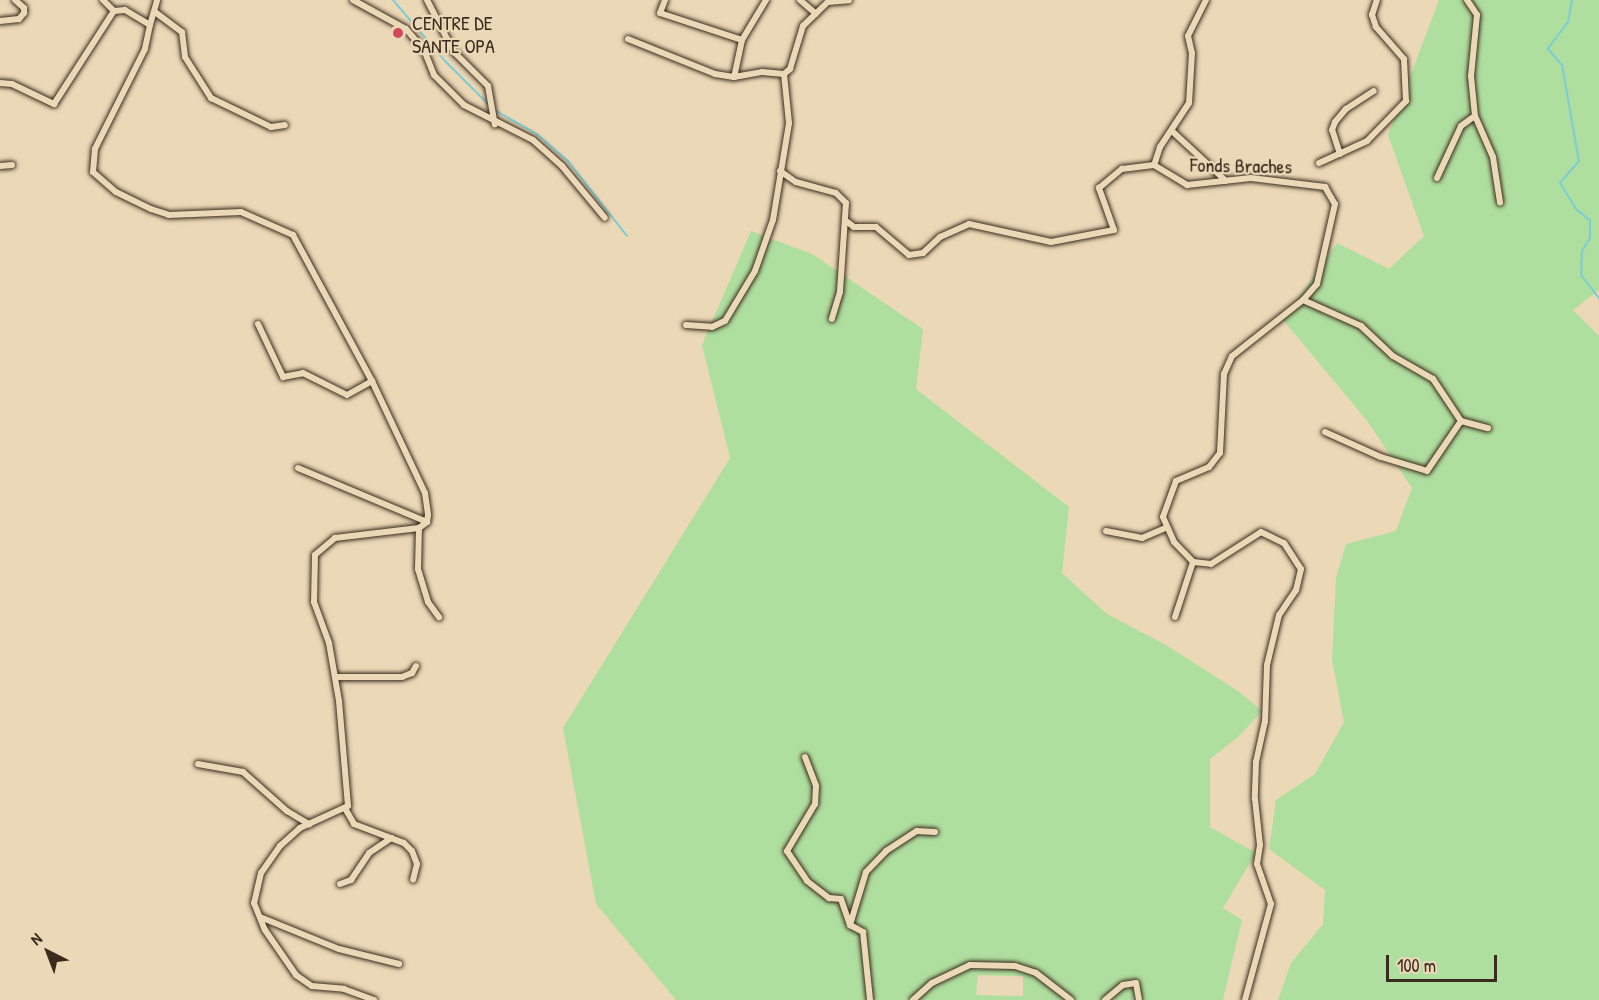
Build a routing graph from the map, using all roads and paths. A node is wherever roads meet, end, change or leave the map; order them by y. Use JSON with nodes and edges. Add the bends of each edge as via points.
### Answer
{"nodes":[{"id":1,"x":15,"y":0,"type":"edge"},
{"id":2,"x":103,"y":0,"type":"edge"},
{"id":3,"x":157,"y":0,"type":"edge"},
{"id":4,"x":353,"y":0,"type":"edge"},
{"id":5,"x":427,"y":0,"type":"edge"},
{"id":6,"x":664,"y":0,"type":"edge"},
{"id":7,"x":766,"y":0,"type":"edge"},
{"id":8,"x":800,"y":0,"type":"edge"},
{"id":9,"x":849,"y":0,"type":"edge"},
{"id":10,"x":1206,"y":0,"type":"edge"},
{"id":11,"x":1377,"y":0,"type":"edge"},
{"id":12,"x":1467,"y":0,"type":"edge"},
{"id":13,"x":114,"y":11,"type":"junction"},
{"id":14,"x":155,"y":12,"type":"junction"},
{"id":15,"x":816,"y":14,"type":"junction"},
{"id":16,"x":0,"y":21,"type":"edge"},
{"id":17,"x":150,"y":25,"type":"junction"},
{"id":18,"x":628,"y":39,"type":"dead end"},
{"id":19,"x":742,"y":40,"type":"junction"},
{"id":20,"x":784,"y":74,"type":"junction"},
{"id":21,"x":734,"y":77,"type":"junction"},
{"id":22,"x":0,"y":83,"type":"edge"},
{"id":23,"x":1374,"y":91,"type":"dead end"},
{"id":24,"x":1475,"y":116,"type":"junction"},
{"id":25,"x":495,"y":124,"type":"junction"},
{"id":26,"x":285,"y":125,"type":"dead end"},
{"id":27,"x":1173,"y":132,"type":"junction"},
{"id":28,"x":1340,"y":154,"type":"junction"},
{"id":29,"x":1319,"y":163,"type":"dead end"},
{"id":30,"x":12,"y":165,"type":"dead end"},
{"id":31,"x":1154,"y":165,"type":"junction"},
{"id":32,"x":0,"y":166,"type":"edge"},
{"id":33,"x":780,"y":171,"type":"junction"},
{"id":34,"x":1437,"y":178,"type":"dead end"},
{"id":35,"x":1226,"y":181,"type":"junction"},
{"id":36,"x":1500,"y":202,"type":"dead end"},
{"id":37,"x":605,"y":218,"type":"dead end"},
{"id":38,"x":846,"y":220,"type":"junction"},
{"id":39,"x":1303,"y":300,"type":"junction"},
{"id":40,"x":832,"y":319,"type":"dead end"},
{"id":41,"x":258,"y":324,"type":"dead end"},
{"id":42,"x":686,"y":325,"type":"dead end"},
{"id":43,"x":372,"y":381,"type":"junction"},
{"id":44,"x":1461,"y":421,"type":"junction"},
{"id":45,"x":1488,"y":428,"type":"dead end"},
{"id":46,"x":1325,"y":432,"type":"dead end"},
{"id":47,"x":298,"y":468,"type":"dead end"},
{"id":48,"x":427,"y":522,"type":"junction"},
{"id":49,"x":419,"y":528,"type":"junction"},
{"id":50,"x":1166,"y":528,"type":"junction"},
{"id":51,"x":1106,"y":531,"type":"dead end"},
{"id":52,"x":1193,"y":562,"type":"junction"},
{"id":53,"x":438,"y":617,"type":"dead end"},
{"id":54,"x":1175,"y":617,"type":"dead end"},
{"id":55,"x":416,"y":666,"type":"dead end"},
{"id":56,"x":334,"y":677,"type":"junction"},
{"id":57,"x":805,"y":757,"type":"dead end"},
{"id":58,"x":198,"y":764,"type":"dead end"},
{"id":59,"x":346,"y":810,"type":"junction"},
{"id":60,"x":309,"y":824,"type":"junction"},
{"id":61,"x":934,"y":832,"type":"dead end"},
{"id":62,"x":391,"y":838,"type":"junction"},
{"id":63,"x":413,"y":880,"type":"dead end"},
{"id":64,"x":340,"y":884,"type":"dead end"},
{"id":65,"x":260,"y":917,"type":"junction"},
{"id":66,"x":850,"y":926,"type":"junction"},
{"id":67,"x":399,"y":964,"type":"dead end"},
{"id":68,"x":374,"y":1000,"type":"edge"},
{"id":69,"x":870,"y":1000,"type":"edge"},
{"id":70,"x":912,"y":1000,"type":"edge"},
{"id":71,"x":1071,"y":1000,"type":"edge"},
{"id":72,"x":1105,"y":1000,"type":"edge"},
{"id":73,"x":1138,"y":1000,"type":"edge"},
{"id":74,"x":1245,"y":1000,"type":"edge"}],
"edges":[{"from":1,"to":16,"type":"street","via":[[24,13],[19,19]]},
{"from":2,"to":13,"type":"street"},
{"from":3,"to":14,"type":"street"},
{"from":4,"to":25,"type":"street","via":[[406,29],[424,50],[434,75],[464,105]]},
{"from":5,"to":25,"type":"street","via":[[454,52],[488,86]]},
{"from":6,"to":19,"type":"street","via":[[660,13]]},
{"from":7,"to":19,"type":"street"},
{"from":8,"to":15,"type":"street"},
{"from":9,"to":15,"type":"street","via":[[828,2]]},
{"from":10,"to":27,"type":"street","name":"Fonds Braches","via":[[1188,36],[1192,62],[1189,103]]},
{"from":11,"to":28,"type":"street","via":[[1372,15],[1377,27],[1404,59],[1408,75],[1406,100],[1367,141]]},
{"from":12,"to":24,"type":"street","via":[[1477,15],[1471,76]]},
{"from":13,"to":17,"type":"street","via":[[125,10]]},
{"from":13,"to":22,"type":"street","via":[[54,104],[12,84]]},
{"from":14,"to":17,"type":"street"},
{"from":14,"to":26,"type":"street","via":[[183,32],[185,57],[193,76],[211,98],[271,127]]},
{"from":15,"to":20,"type":"street","via":[[803,26],[790,69]]},
{"from":17,"to":43,"type":"street","via":[[145,49],[95,149],[93,172],[116,192],[169,215],[241,212],[286,230],[298,242]]},
{"from":18,"to":21,"type":"street","via":[[715,74]]},
{"from":19,"to":21,"type":"street"},
{"from":20,"to":21,"type":"street","via":[[762,72]]},
{"from":20,"to":33,"type":"street","via":[[789,123]]},
{"from":23,"to":28,"type":"street","via":[[1346,109],[1335,122],[1332,130]]},
{"from":24,"to":34,"type":"street","via":[[1461,126]]},
{"from":24,"to":36,"type":"street","via":[[1492,157]]},
{"from":25,"to":37,"type":"street","via":[[533,140],[562,166]]},
{"from":27,"to":31,"type":"street","name":"Fonds Braches","via":[[1160,147]]},
{"from":27,"to":35,"type":"street"},
{"from":28,"to":29,"type":"street"},
{"from":30,"to":32,"type":"street"},
{"from":31,"to":35,"type":"street","name":"Fonds Braches","via":[[1187,185]]},
{"from":31,"to":38,"type":"street","via":[[1122,169],[1099,188],[1114,230],[1052,242],[969,224],[940,237],[923,253],[909,255],[876,227],[854,227]]},
{"from":33,"to":38,"type":"street","via":[[796,182],[836,193],[846,203]]},
{"from":33,"to":42,"type":"street","via":[[773,220],[754,271],[725,321],[712,327]]},
{"from":35,"to":39,"type":"street","name":"Fonds Braches","via":[[1251,178],[1325,187],[1335,204],[1317,284]]},
{"from":38,"to":40,"type":"street","via":[[840,292]]},
{"from":39,"to":44,"type":"street","via":[[1361,326],[1393,356],[1433,379]]},
{"from":39,"to":50,"type":"street","name":"Fonds Braches","via":[[1232,356],[1224,374],[1220,453],[1209,467],[1176,481],[1163,517]]},
{"from":41,"to":43,"type":"street","via":[[283,377],[303,373],[347,395]]},
{"from":43,"to":48,"type":"street","via":[[425,493]]},
{"from":44,"to":45,"type":"street"},
{"from":44,"to":46,"type":"street","via":[[1427,471]]},
{"from":47,"to":48,"type":"street"},
{"from":48,"to":49,"type":"street"},
{"from":49,"to":53,"type":"street","via":[[418,569],[428,602]]},
{"from":49,"to":56,"type":"street","via":[[335,538],[315,555],[314,602],[329,643]]},
{"from":50,"to":51,"type":"street","via":[[1142,538]]},
{"from":50,"to":52,"type":"street"},
{"from":52,"to":54,"type":"street"},
{"from":52,"to":74,"type":"street","via":[[1211,564],[1261,532],[1284,543],[1301,569],[1296,590],[1280,615],[1268,665],[1255,799],[1260,845],[1257,864],[1271,904]]},
{"from":55,"to":56,"type":"street","via":[[412,673],[402,677]]},
{"from":56,"to":59,"type":"street","via":[[349,801]]},
{"from":57,"to":66,"type":"street","via":[[816,786],[815,804],[787,851],[807,881],[826,896],[841,899]]},
{"from":58,"to":60,"type":"street","via":[[243,772],[273,800]]},
{"from":59,"to":60,"type":"street"},
{"from":59,"to":62,"type":"street","via":[[354,824]]},
{"from":60,"to":65,"type":"street","via":[[280,846],[261,873],[254,903]]},
{"from":61,"to":66,"type":"street","via":[[917,831],[886,851],[866,872]]},
{"from":62,"to":63,"type":"street","via":[[404,843],[416,858]]},
{"from":62,"to":64,"type":"street","via":[[369,853],[351,880]]},
{"from":65,"to":67,"type":"street","via":[[339,950]]},
{"from":65,"to":68,"type":"street","via":[[296,975],[312,986],[344,989]]},
{"from":66,"to":69,"type":"street","via":[[863,932],[867,945],[864,965]]},
{"from":70,"to":71,"type":"street","via":[[932,984],[970,965],[1015,966],[1036,973]]},
{"from":72,"to":73,"type":"street","via":[[1123,985],[1136,983]]}]}
